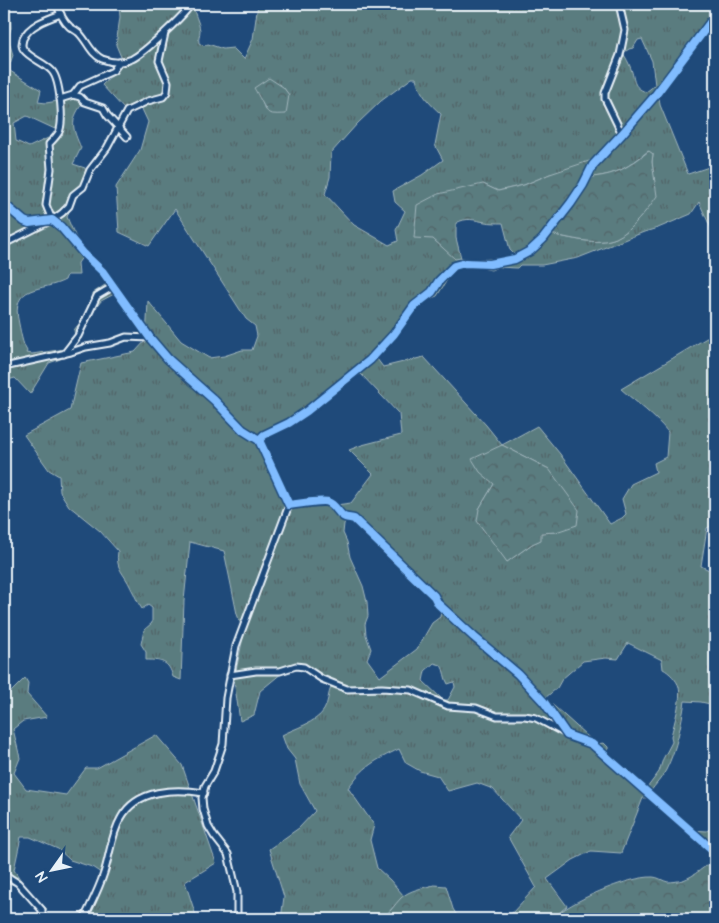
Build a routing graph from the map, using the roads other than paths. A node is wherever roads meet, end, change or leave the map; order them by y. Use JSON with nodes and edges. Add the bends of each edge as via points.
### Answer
{"nodes":[{"id":1,"x":57,"y":4,"type":"edge"},
{"id":2,"x":191,"y":4,"type":"edge"},
{"id":3,"x":619,"y":4,"type":"edge"},
{"id":4,"x":60,"y":14,"type":"junction"},
{"id":5,"x":715,"y":16,"type":"edge"},
{"id":6,"x":165,"y":33,"type":"junction"},
{"id":7,"x":119,"y":62,"type":"junction"},
{"id":8,"x":73,"y":95,"type":"junction"},
{"id":9,"x":60,"y":99,"type":"junction"},
{"id":10,"x":119,"y":128,"type":"junction"},
{"id":11,"x":622,"y":134,"type":"junction"},
{"id":12,"x":127,"y":137,"type":"dead end"},
{"id":13,"x":4,"y":204,"type":"edge"},
{"id":14,"x":52,"y":220,"type":"junction"},
{"id":15,"x":4,"y":244,"type":"edge"},
{"id":16,"x":114,"y":286,"type":"junction"},
{"id":17,"x":150,"y":338,"type":"junction"},
{"id":18,"x":64,"y":354,"type":"junction"},
{"id":19,"x":4,"y":367,"type":"edge"},
{"id":20,"x":259,"y":440,"type":"junction"},
{"id":21,"x":289,"y":505,"type":"junction"},
{"id":22,"x":230,"y":675,"type":"junction"},
{"id":23,"x":567,"y":735,"type":"junction"},
{"id":24,"x":204,"y":793,"type":"junction"},
{"id":25,"x":715,"y":852,"type":"edge"},
{"id":26,"x":4,"y":874,"type":"edge"},
{"id":27,"x":42,"y":919,"type":"edge"},
{"id":28,"x":84,"y":919,"type":"edge"},
{"id":29,"x":237,"y":919,"type":"edge"}],
"edges":[{"from":1,"to":4,"type":"street"},
{"from":2,"to":6,"type":"street"},
{"from":3,"to":11,"type":"street","via":[[625,30],[605,99]]},
{"from":4,"to":7,"type":"street","via":[[79,33],[92,53],[102,59]]},
{"from":4,"to":9,"type":"street","via":[[33,26],[22,44],[22,49],[52,71]]},
{"from":5,"to":11,"type":"street"},
{"from":6,"to":7,"type":"street","via":[[134,58]]},
{"from":6,"to":10,"type":"street","via":[[159,61],[168,82],[167,92],[163,97],[127,111]]},
{"from":7,"to":8,"type":"street","via":[[113,71],[80,86]]},
{"from":8,"to":9,"type":"street"},
{"from":8,"to":10,"type":"street","via":[[103,108]]},
{"from":9,"to":14,"type":"street","via":[[60,132],[49,144],[51,169],[46,205]]},
{"from":10,"to":12,"type":"street"},
{"from":10,"to":14,"type":"street","via":[[90,170],[83,187],[73,195],[69,206]]},
{"from":11,"to":20,"type":"street","via":[[593,165],[571,203],[530,251],[515,260],[454,266],[432,292],[414,306],[370,360],[306,411]]},
{"from":13,"to":14,"type":"street","via":[[29,223]]},
{"from":14,"to":15,"type":"street"},
{"from":14,"to":16,"type":"street"},
{"from":16,"to":17,"type":"street"},
{"from":16,"to":18,"type":"street","via":[[97,296],[78,336]]},
{"from":17,"to":18,"type":"street","via":[[126,337]]},
{"from":17,"to":20,"type":"street","via":[[243,430]]},
{"from":18,"to":19,"type":"street"},
{"from":20,"to":21,"type":"street"},
{"from":21,"to":22,"type":"street","via":[[236,646]]},
{"from":21,"to":23,"type":"street","via":[[327,501],[343,517],[354,519],[434,596],[438,604],[518,674],[544,702]]},
{"from":22,"to":23,"type":"street","via":[[304,667],[322,679],[348,689],[411,690],[448,706],[476,708],[497,716],[536,718]]},
{"from":22,"to":24,"type":"street","via":[[223,744]]},
{"from":23,"to":25,"type":"street","via":[[592,744]]},
{"from":24,"to":28,"type":"street","via":[[174,790],[149,795],[132,803],[121,818],[104,874]]},
{"from":24,"to":29,"type":"street","via":[[203,809],[208,826],[228,854],[237,892]]},
{"from":26,"to":27,"type":"street","via":[[18,883],[42,910]]}]}
